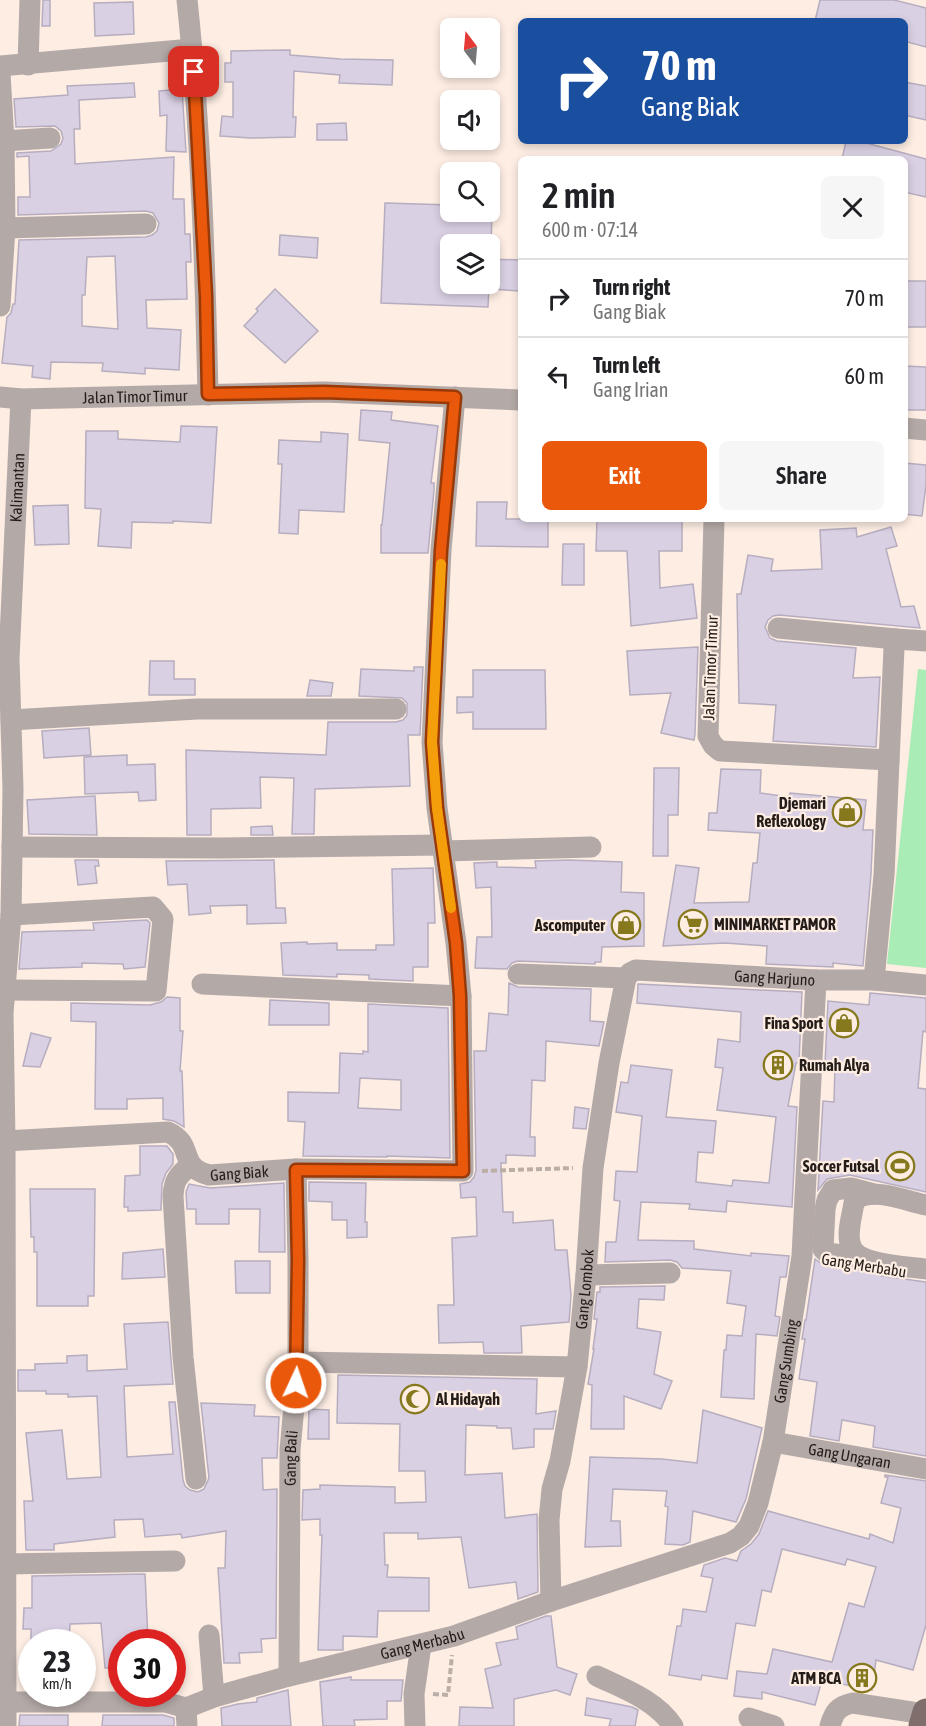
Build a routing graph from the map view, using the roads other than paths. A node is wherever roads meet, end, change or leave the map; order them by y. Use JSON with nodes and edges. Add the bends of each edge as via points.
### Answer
{"nodes":[{"id":1,"x":30,"y":0,"type":"edge"},
{"id":2,"x":188,"y":0,"type":"edge"},
{"id":3,"x":192,"y":49,"type":"junction"},
{"id":4,"x":28,"y":65,"type":"junction"},
{"id":5,"x":0,"y":66,"type":"edge"},
{"id":6,"x":0,"y":73,"type":"edge"},
{"id":7,"x":50,"y":138,"type":"dead end"},
{"id":8,"x":4,"y":141,"type":"junction"},
{"id":9,"x":2,"y":185,"type":"edge"},
{"id":10,"x":146,"y":224,"type":"dead end"},
{"id":11,"x":5,"y":228,"type":"junction"},
{"id":12,"x":0,"y":306,"type":"edge"},
{"id":13,"x":208,"y":394,"type":"junction"},
{"id":14,"x":0,"y":397,"type":"edge"},
{"id":15,"x":455,"y":397,"type":"junction"},
{"id":16,"x":21,"y":399,"type":"junction"},
{"id":17,"x":518,"y":400,"type":"edge"},
{"id":18,"x":908,"y":428,"type":"edge"},
{"id":19,"x":926,"y":430,"type":"edge"},
{"id":20,"x":714,"y":522,"type":"edge"},
{"id":21,"x":6,"y":592,"type":"edge"},
{"id":22,"x":778,"y":628,"type":"dead end"},
{"id":23,"x":896,"y":639,"type":"junction"},
{"id":24,"x":926,"y":641,"type":"edge"},
{"id":25,"x":396,"y":709,"type":"dead end"},
{"id":26,"x":7,"y":732,"type":"edge"},
{"id":27,"x":889,"y":760,"type":"junction"},
{"id":28,"x":12,"y":847,"type":"junction"},
{"id":29,"x":591,"y":847,"type":"dead end"},
{"id":30,"x":443,"y":848,"type":"junction"},
{"id":31,"x":7,"y":925,"type":"edge"},
{"id":32,"x":518,"y":974,"type":"dead end"},
{"id":33,"x":626,"y":978,"type":"junction"},
{"id":34,"x":816,"y":980,"type":"junction"},
{"id":35,"x":874,"y":980,"type":"junction"},
{"id":36,"x":202,"y":984,"type":"dead end"},
{"id":37,"x":926,"y":985,"type":"edge"},
{"id":38,"x":4,"y":990,"type":"junction"},
{"id":39,"x":460,"y":996,"type":"junction"},
{"id":40,"x":1,"y":1013,"type":"edge"},
{"id":41,"x":5,"y":1141,"type":"junction"},
{"id":42,"x":190,"y":1166,"type":"junction"},
{"id":43,"x":296,"y":1170,"type":"junction"},
{"id":44,"x":926,"y":1205,"type":"edge"},
{"id":45,"x":2,"y":1236,"type":"edge"},
{"id":46,"x":802,"y":1256,"type":"junction"},
{"id":47,"x":2,"y":1266,"type":"edge"},
{"id":48,"x":926,"y":1269,"type":"edge"},
{"id":49,"x":670,"y":1273,"type":"dead end"},
{"id":50,"x":586,"y":1275,"type":"junction"},
{"id":51,"x":926,"y":1275,"type":"edge"},
{"id":52,"x":298,"y":1362,"type":"junction"},
{"id":53,"x":577,"y":1367,"type":"junction"},
{"id":54,"x":773,"y":1442,"type":"junction"},
{"id":55,"x":926,"y":1469,"type":"edge"},
{"id":56,"x":196,"y":1479,"type":"dead end"},
{"id":57,"x":3,"y":1532,"type":"edge"},
{"id":58,"x":175,"y":1561,"type":"dead end"},
{"id":59,"x":6,"y":1564,"type":"junction"},
{"id":60,"x":551,"y":1600,"type":"junction"},
{"id":61,"x":209,"y":1635,"type":"dead end"},
{"id":62,"x":421,"y":1645,"type":"junction"},
{"id":63,"x":3,"y":1664,"type":"edge"},
{"id":64,"x":289,"y":1676,"type":"junction"},
{"id":65,"x":597,"y":1676,"type":"dead end"},
{"id":66,"x":214,"y":1696,"type":"junction"},
{"id":67,"x":6,"y":1702,"type":"junction"},
{"id":68,"x":926,"y":1713,"type":"edge"},
{"id":69,"x":186,"y":1717,"type":"edge"},
{"id":70,"x":889,"y":1717,"type":"edge"},
{"id":71,"x":749,"y":1718,"type":"dead end"},
{"id":72,"x":6,"y":1726,"type":"edge"},
{"id":73,"x":415,"y":1726,"type":"edge"},
{"id":74,"x":673,"y":1726,"type":"edge"},
{"id":75,"x":774,"y":1726,"type":"edge"},
{"id":76,"x":830,"y":1726,"type":"edge"},
{"id":77,"x":922,"y":1726,"type":"edge"}],
"edges":[{"from":1,"to":4,"type":"street"},
{"from":2,"to":3,"type":"street"},
{"from":3,"to":4,"type":"street"},
{"from":3,"to":13,"type":"street"},
{"from":4,"to":5,"type":"street"},
{"from":6,"to":8,"type":"street"},
{"from":7,"to":8,"type":"street"},
{"from":8,"to":9,"type":"street"},
{"from":9,"to":11,"type":"street"},
{"from":10,"to":11,"type":"street"},
{"from":11,"to":12,"type":"street"},
{"from":13,"to":15,"type":"street","name":"Jalan Timor Timur","via":[[324,392]]},
{"from":13,"to":16,"type":"street","name":"Jalan Timor Timur"},
{"from":14,"to":16,"type":"street","name":"Jalan Timor Timur"},
{"from":15,"to":17,"type":"street","name":"Jalan Timor Timur"},
{"from":15,"to":30,"type":"street","via":[[441,550],[432,742]]},
{"from":16,"to":21,"type":"street","name":"Kalimantan"},
{"from":18,"to":19,"type":"street"},
{"from":20,"to":27,"type":"street","name":"Jalan Timor Timur","via":[[708,736],[712,745],[720,751]]},
{"from":21,"to":26,"type":"street","name":"Kalimantan"},
{"from":22,"to":23,"type":"street"},
{"from":23,"to":24,"type":"street"},
{"from":23,"to":27,"type":"street"},
{"from":25,"to":26,"type":"street","via":[[197,709]]},
{"from":26,"to":28,"type":"street","name":"Kalimantan"},
{"from":27,"to":35,"type":"street"},
{"from":28,"to":30,"type":"street"},
{"from":28,"to":31,"type":"street","name":"Kalimantan"},
{"from":29,"to":30,"type":"street"},
{"from":30,"to":39,"type":"street"},
{"from":31,"to":38,"type":"street","name":"Kalimantan"},
{"from":31,"to":38,"type":"street","via":[[153,907],[163,919],[156,991]]},
{"from":32,"to":33,"type":"street","name":"Gang Harjuno"},
{"from":33,"to":34,"type":"street","name":"Gang Harjuno","via":[[636,970]]},
{"from":33,"to":50,"type":"street","name":"Gang Lombok","via":[[593,1168]]},
{"from":34,"to":35,"type":"street","name":"Gang Harjuno"},
{"from":34,"to":46,"type":"street","name":"Gang Sumbing"},
{"from":35,"to":37,"type":"street","name":"Gang Harjuno"},
{"from":36,"to":39,"type":"street"},
{"from":38,"to":40,"type":"street","name":"Kalimantan"},
{"from":39,"to":43,"type":"street","name":"Gang Biak","via":[[463,1171]]},
{"from":40,"to":41,"type":"street","name":"Kalimantan"},
{"from":41,"to":42,"type":"street","name":"Gang Biak","via":[[168,1132],[178,1136]]},
{"from":41,"to":45,"type":"street","name":"Kalimantan"},
{"from":42,"to":43,"type":"street","name":"Gang Biak","via":[[209,1175]]},
{"from":42,"to":56,"type":"street","via":[[178,1175],[173,1196],[183,1357]]},
{"from":43,"to":52,"type":"street","name":"Gang Bali"},
{"from":44,"to":48,"type":"street","via":[[842,1187],[833,1190],[827,1200],[823,1249],[826,1253]]},
{"from":45,"to":47,"type":"street","name":"Kalimantan"},
{"from":46,"to":51,"type":"street","name":"Gang Merbabu"},
{"from":46,"to":54,"type":"street","name":"Gang Sumbing"},
{"from":47,"to":57,"type":"street","name":"Kalimantan"},
{"from":49,"to":50,"type":"street"},
{"from":50,"to":53,"type":"street","name":"Gang Lombok"},
{"from":52,"to":53,"type":"street"},
{"from":52,"to":64,"type":"street","name":"Gang Bali","via":[[290,1450]]},
{"from":53,"to":60,"type":"street","name":"Gang Lombok","via":[[552,1489]]},
{"from":54,"to":55,"type":"street","name":"Gang Ungaran"},
{"from":54,"to":60,"type":"street","name":"Gang Sumbing","via":[[758,1503],[741,1536]]},
{"from":57,"to":59,"type":"street","name":"Kalimantan"},
{"from":58,"to":59,"type":"street"},
{"from":59,"to":63,"type":"street","name":"Kalimantan"},
{"from":60,"to":62,"type":"street","name":"Gang Merbabu"},
{"from":61,"to":66,"type":"street"},
{"from":62,"to":64,"type":"street","name":"Gang Merbabu"},
{"from":62,"to":73,"type":"street","via":[[414,1694]]},
{"from":63,"to":67,"type":"street","name":"Kalimantan"},
{"from":64,"to":66,"type":"street","name":"Gang Merbabu"},
{"from":65,"to":74,"type":"street","via":[[652,1704]]},
{"from":66,"to":69,"type":"street","name":"Gang Merbabu"},
{"from":67,"to":69,"type":"street","via":[[165,1701]]},
{"from":67,"to":72,"type":"street","name":"Kalimantan"},
{"from":68,"to":70,"type":"street"},
{"from":68,"to":77,"type":"main road"},
{"from":70,"to":76,"type":"street","via":[[853,1703],[834,1712]]},
{"from":71,"to":75,"type":"street"}]}
